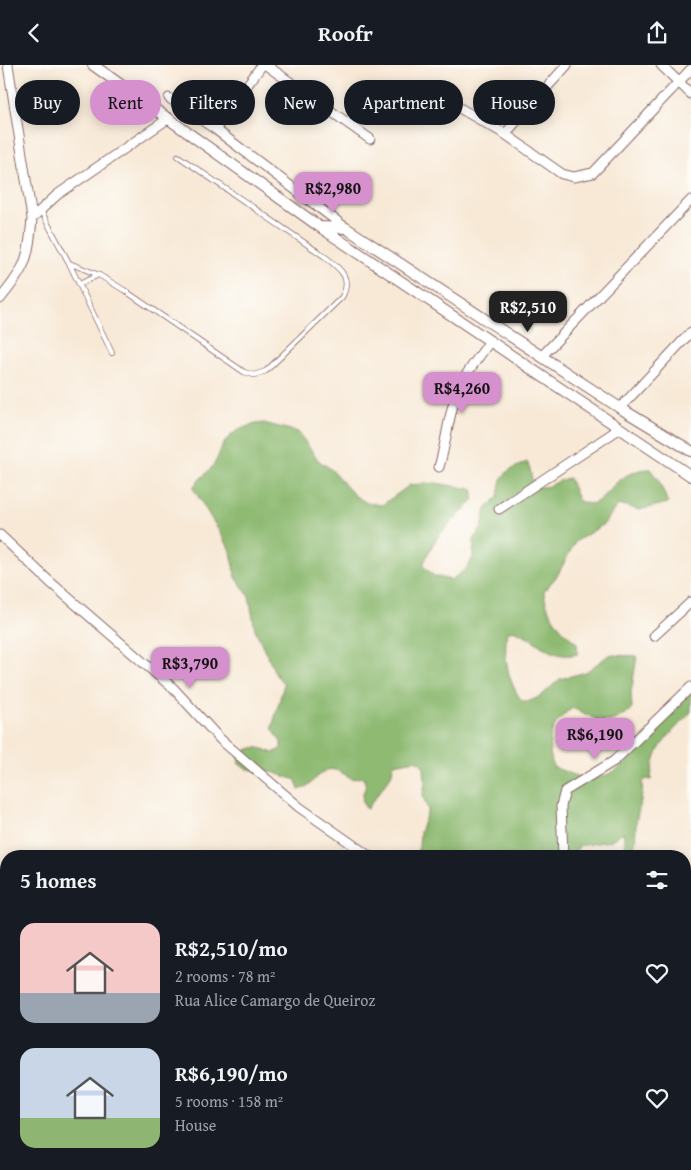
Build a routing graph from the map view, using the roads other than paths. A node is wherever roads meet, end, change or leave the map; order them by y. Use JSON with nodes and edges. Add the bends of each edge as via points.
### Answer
{"nodes":[{"id":1,"x":8,"y":65,"type":"edge"},
{"id":2,"x":94,"y":65,"type":"edge"},
{"id":3,"x":262,"y":65,"type":"edge"},
{"id":4,"x":266,"y":65,"type":"edge"},
{"id":5,"x":567,"y":65,"type":"edge"},
{"id":6,"x":661,"y":65,"type":"edge"},
{"id":7,"x":691,"y":69,"type":"edge"},
{"id":8,"x":678,"y":82,"type":"junction"},
{"id":9,"x":691,"y":94,"type":"edge"},
{"id":10,"x":169,"y":98,"type":"dead end"},
{"id":11,"x":463,"y":110,"type":"edge"},
{"id":12,"x":169,"y":118,"type":"junction"},
{"id":13,"x":216,"y":129,"type":"junction"},
{"id":14,"x":505,"y":134,"type":"junction"},
{"id":15,"x":370,"y":139,"type":"dead end"},
{"id":16,"x":178,"y":155,"type":"dead end"},
{"id":17,"x":691,"y":200,"type":"edge"},
{"id":18,"x":40,"y":210,"type":"junction"},
{"id":19,"x":32,"y":218,"type":"junction"},
{"id":20,"x":320,"y":227,"type":"junction"},
{"id":21,"x":350,"y":230,"type":"junction"},
{"id":22,"x":336,"y":237,"type":"junction"},
{"id":23,"x":69,"y":263,"type":"junction"},
{"id":24,"x":99,"y":275,"type":"junction"},
{"id":25,"x":80,"y":284,"type":"junction"},
{"id":26,"x":0,"y":299,"type":"edge"},
{"id":27,"x":691,"y":332,"type":"edge"},
{"id":28,"x":490,"y":341,"type":"junction"},
{"id":29,"x":112,"y":353,"type":"dead end"},
{"id":30,"x":542,"y":357,"type":"junction"},
{"id":31,"x":620,"y":408,"type":"junction"},
{"id":32,"x":619,"y":429,"type":"junction"},
{"id":33,"x":691,"y":451,"type":"edge"},
{"id":34,"x":440,"y":467,"type":"dead end"},
{"id":35,"x":690,"y":473,"type":"edge"},
{"id":36,"x":499,"y":509,"type":"dead end"},
{"id":37,"x":0,"y":535,"type":"edge"},
{"id":38,"x":691,"y":601,"type":"edge"},
{"id":39,"x":654,"y":636,"type":"dead end"},
{"id":40,"x":691,"y":687,"type":"edge"},
{"id":41,"x":360,"y":850,"type":"edge"},
{"id":42,"x":563,"y":850,"type":"edge"}],
"edges":[{"from":1,"to":19,"type":"street"},
{"from":2,"to":12,"type":"street"},
{"from":3,"to":13,"type":"street"},
{"from":4,"to":15,"type":"street"},
{"from":5,"to":14,"type":"street"},
{"from":6,"to":8,"type":"street"},
{"from":7,"to":8,"type":"street"},
{"from":8,"to":9,"type":"street"},
{"from":8,"to":14,"type":"street","via":[[593,173],[586,176],[562,174]]},
{"from":10,"to":13,"type":"street"},
{"from":11,"to":14,"type":"street"},
{"from":12,"to":18,"type":"street"},
{"from":12,"to":20,"type":"street"},
{"from":13,"to":21,"type":"street"},
{"from":16,"to":24,"type":"lane","via":[[339,268],[347,282],[342,297],[266,371],[254,375],[244,372]]},
{"from":17,"to":30,"type":"street"},
{"from":18,"to":19,"type":"street"},
{"from":18,"to":23,"type":"lane"},
{"from":19,"to":26,"type":"street","via":[[29,254],[16,281]]},
{"from":20,"to":21,"type":"street"},
{"from":20,"to":22,"type":"street"},
{"from":21,"to":22,"type":"street"},
{"from":21,"to":30,"type":"street"},
{"from":22,"to":28,"type":"street"},
{"from":23,"to":24,"type":"lane"},
{"from":23,"to":25,"type":"lane"},
{"from":24,"to":25,"type":"lane"},
{"from":25,"to":29,"type":"lane"},
{"from":27,"to":31,"type":"street"},
{"from":28,"to":32,"type":"street"},
{"from":28,"to":34,"type":"street","via":[[460,385]]},
{"from":30,"to":31,"type":"street"},
{"from":31,"to":33,"type":"street"},
{"from":32,"to":35,"type":"street"},
{"from":32,"to":36,"type":"street"},
{"from":37,"to":41,"type":"street","via":[[174,689],[220,739],[299,807]]},
{"from":38,"to":39,"type":"street"},
{"from":40,"to":42,"type":"street","via":[[614,761],[565,791],[561,806]]}]}
